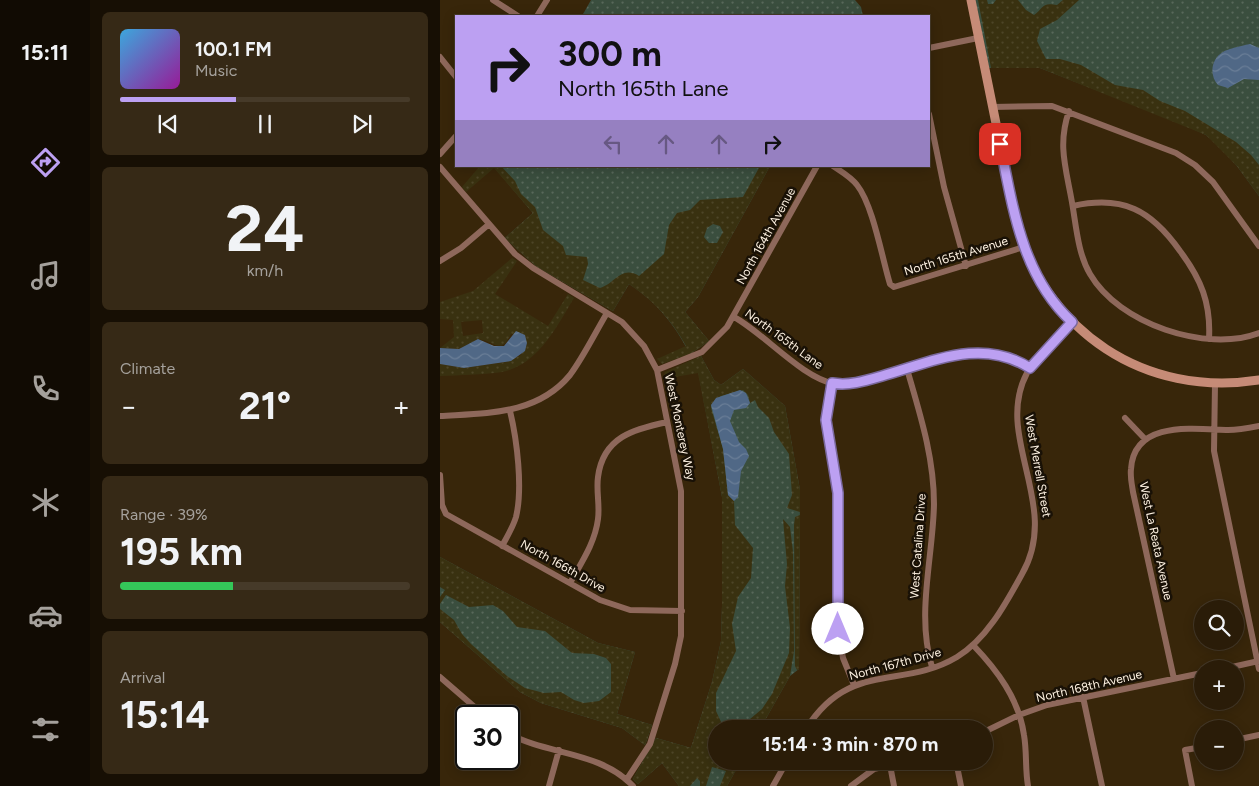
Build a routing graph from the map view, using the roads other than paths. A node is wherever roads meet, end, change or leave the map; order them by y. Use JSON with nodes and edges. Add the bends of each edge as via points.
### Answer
{"nodes":[{"id":1,"x":494,"y":0,"type":"edge"},
{"id":2,"x":547,"y":0,"type":"edge"},
{"id":3,"x":971,"y":0,"type":"edge"},
{"id":4,"x":516,"y":15,"type":"edge"},
{"id":5,"x":538,"y":15,"type":"edge"},
{"id":6,"x":978,"y":38,"type":"junction"},
{"id":7,"x":930,"y":48,"type":"edge"},
{"id":8,"x":440,"y":57,"type":"edge"},
{"id":9,"x":455,"y":76,"type":"edge"},
{"id":10,"x":992,"y":107,"type":"junction"},
{"id":11,"x":1069,"y":111,"type":"junction"},
{"id":12,"x":930,"y":119,"type":"edge"},
{"id":13,"x":455,"y":137,"type":"edge"},
{"id":14,"x":440,"y":154,"type":"edge"},
{"id":15,"x":440,"y":167,"type":"edge"},
{"id":16,"x":816,"y":167,"type":"edge"},
{"id":17,"x":835,"y":167,"type":"edge"},
{"id":18,"x":1073,"y":206,"type":"junction"},
{"id":19,"x":488,"y":225,"type":"junction"},
{"id":20,"x":1259,"y":246,"type":"edge"},
{"id":21,"x":1024,"y":247,"type":"junction"},
{"id":22,"x":440,"y":261,"type":"edge"},
{"id":23,"x":966,"y":266,"type":"junction"},
{"id":24,"x":607,"y":313,"type":"junction"},
{"id":25,"x":734,"y":317,"type":"junction"},
{"id":26,"x":1072,"y":322,"type":"junction"},
{"id":27,"x":1259,"y":333,"type":"edge"},
{"id":28,"x":1209,"y":339,"type":"junction"},
{"id":29,"x":1030,"y":368,"type":"junction"},
{"id":30,"x":907,"y":369,"type":"junction"},
{"id":31,"x":657,"y":370,"type":"junction"},
{"id":32,"x":1259,"y":380,"type":"edge"},
{"id":33,"x":832,"y":383,"type":"junction"},
{"id":34,"x":1215,"y":384,"type":"junction"},
{"id":35,"x":510,"y":411,"type":"junction"},
{"id":36,"x":440,"y":416,"type":"edge"},
{"id":37,"x":1125,"y":418,"type":"dead end"},
{"id":38,"x":667,"y":422,"type":"junction"},
{"id":39,"x":1259,"y":426,"type":"edge"},
{"id":40,"x":1214,"y":429,"type":"junction"},
{"id":41,"x":1145,"y":439,"type":"junction"},
{"id":42,"x":440,"y":475,"type":"edge"},
{"id":43,"x":502,"y":546,"type":"junction"},
{"id":44,"x":570,"y":583,"type":"junction"},
{"id":45,"x":682,"y":611,"type":"junction"},
{"id":46,"x":973,"y":645,"type":"junction"},
{"id":47,"x":1258,"y":661,"type":"edge"},
{"id":48,"x":1244,"y":664,"type":"edge"},
{"id":49,"x":932,"y":667,"type":"junction"},
{"id":50,"x":1259,"y":669,"type":"edge"},
{"id":51,"x":1194,"y":675,"type":"edge"},
{"id":52,"x":440,"y":677,"type":"edge"},
{"id":53,"x":1174,"y":679,"type":"junction"},
{"id":54,"x":854,"y":685,"type":"junction"},
{"id":55,"x":1083,"y":697,"type":"junction"},
{"id":56,"x":472,"y":705,"type":"edge"},
{"id":57,"x":1019,"y":715,"type":"junction"},
{"id":58,"x":813,"y":720,"type":"edge"},
{"id":59,"x":993,"y":728,"type":"edge"},
{"id":60,"x":1259,"y":736,"type":"edge"},
{"id":61,"x":1244,"y":738,"type":"edge"},
{"id":62,"x":520,"y":739,"type":"edge"},
{"id":63,"x":1194,"y":748,"type":"edge"},
{"id":64,"x":559,"y":750,"type":"junction"},
{"id":65,"x":782,"y":770,"type":"edge"},
{"id":66,"x":874,"y":770,"type":"edge"},
{"id":67,"x":891,"y":770,"type":"edge"},
{"id":68,"x":958,"y":770,"type":"edge"},
{"id":69,"x":627,"y":779,"type":"junction"},
{"id":70,"x":549,"y":786,"type":"edge"},
{"id":71,"x":633,"y":786,"type":"edge"},
{"id":72,"x":773,"y":786,"type":"edge"},
{"id":73,"x":851,"y":786,"type":"edge"},
{"id":74,"x":894,"y":786,"type":"edge"},
{"id":75,"x":961,"y":786,"type":"edge"},
{"id":76,"x":1028,"y":786,"type":"edge"},
{"id":77,"x":1102,"y":786,"type":"edge"},
{"id":78,"x":1192,"y":786,"type":"edge"}],
"edges":[{"from":1,"to":4,"type":"street"},
{"from":2,"to":5,"type":"street"},
{"from":3,"to":6,"type":"street"},
{"from":6,"to":7,"type":"street"},
{"from":6,"to":10,"type":"street"},
{"from":8,"to":9,"type":"street"},
{"from":10,"to":11,"type":"street","via":[[1045,105]]},
{"from":10,"to":21,"type":"street"},
{"from":11,"to":18,"type":"street","via":[[1062,146]]},
{"from":11,"to":20,"type":"street","via":[[1165,147],[1186,159],[1220,190]]},
{"from":12,"to":23,"type":"street","via":[[944,187]]},
{"from":13,"to":14,"type":"street"},
{"from":15,"to":19,"type":"street","name":"West Monterey Way"},
{"from":16,"to":25,"type":"street","name":"North 164th Avenue"},
{"from":17,"to":23,"type":"street","name":"North 165th Avenue","via":[[858,186],[866,200],[890,284],[894,287]]},
{"from":18,"to":28,"type":"street","via":[[1086,266],[1102,290],[1150,323],[1176,334]]},
{"from":18,"to":28,"type":"street","via":[[1096,201],[1123,204],[1144,213],[1160,225],[1203,287],[1210,313]]},
{"from":19,"to":22,"type":"street"},
{"from":19,"to":24,"type":"street","name":"West Monterey Way","via":[[527,265]]},
{"from":21,"to":23,"type":"street","name":"North 165th Avenue"},
{"from":21,"to":26,"type":"street","via":[[1042,284]]},
{"from":24,"to":31,"type":"street","name":"West Monterey Way","via":[[639,339]]},
{"from":24,"to":35,"type":"street","via":[[564,381],[542,399]]},
{"from":25,"to":31,"type":"street","name":"North 165th Lane","via":[[702,352]]},
{"from":25,"to":33,"type":"street","name":"North 165th Lane","via":[[813,375]]},
{"from":26,"to":29,"type":"street","name":"West Merrell Street"},
{"from":26,"to":34,"type":"street","via":[[1093,340],[1130,363],[1171,378]]},
{"from":27,"to":28,"type":"street","via":[[1234,339]]},
{"from":29,"to":30,"type":"street","name":"North 165th Lane","via":[[1008,356],[985,351]]},
{"from":29,"to":46,"type":"street","name":"West Merrell Street","via":[[1021,388],[1017,412],[1036,515],[1035,540],[1023,574],[991,624]]},
{"from":30,"to":33,"type":"street","name":"North 165th Lane","via":[[861,382]]},
{"from":30,"to":49,"type":"street","name":"West Catalina Drive","via":[[927,439],[933,478],[924,627]]},
{"from":31,"to":38,"type":"street","name":"West Monterey Way"},
{"from":32,"to":34,"type":"street"},
{"from":33,"to":54,"type":"street","via":[[826,420],[838,493],[838,640]]},
{"from":34,"to":40,"type":"street"},
{"from":35,"to":36,"type":"street"},
{"from":35,"to":43,"type":"street","via":[[515,435],[518,503],[516,518]]},
{"from":37,"to":41,"type":"street"},
{"from":38,"to":44,"type":"street","via":[[626,433],[607,451],[598,477],[595,532]]},
{"from":38,"to":45,"type":"street","name":"West Monterey Way","via":[[681,491]]},
{"from":39,"to":40,"type":"street"},
{"from":40,"to":41,"type":"street","via":[[1167,430]]},
{"from":40,"to":47,"type":"street","via":[[1217,472]]},
{"from":41,"to":53,"type":"street","name":"West La Reata Avenue","via":[[1136,451],[1131,469],[1133,492]]},
{"from":42,"to":43,"type":"street","name":"North 166th Drive","via":[[443,511]]},
{"from":43,"to":44,"type":"street","name":"North 166th Drive"},
{"from":44,"to":45,"type":"street","name":"North 166th Drive","via":[[616,606],[645,611]]},
{"from":45,"to":69,"type":"street","name":"West Monterey Way","via":[[679,649],[655,730],[648,748]]},
{"from":46,"to":49,"type":"street","name":"North 167th Drive","via":[[956,658]]},
{"from":46,"to":57,"type":"street","via":[[1001,677]]},
{"from":47,"to":48,"type":"street"},
{"from":47,"to":50,"type":"street"},
{"from":49,"to":54,"type":"street","name":"North 167th Drive"},
{"from":51,"to":53,"type":"street","name":"North 168th Avenue"},
{"from":52,"to":56,"type":"street"},
{"from":53,"to":55,"type":"street","name":"North 168th Avenue"},
{"from":54,"to":58,"type":"street","name":"North 167th Drive","via":[[825,703]]},
{"from":55,"to":57,"type":"street","name":"North 168th Avenue"},
{"from":55,"to":77,"type":"street"},
{"from":57,"to":59,"type":"street","name":"North 168th Avenue"},
{"from":57,"to":76,"type":"street","via":[[1024,734]]},
{"from":60,"to":61,"type":"street"},
{"from":62,"to":64,"type":"street"},
{"from":63,"to":78,"type":"street","via":[[1185,750]]},
{"from":64,"to":69,"type":"street","via":[[597,762]]},
{"from":64,"to":70,"type":"street"},
{"from":65,"to":72,"type":"street"},
{"from":66,"to":73,"type":"street"},
{"from":67,"to":74,"type":"street"},
{"from":68,"to":75,"type":"street"},
{"from":69,"to":71,"type":"street"}]}
